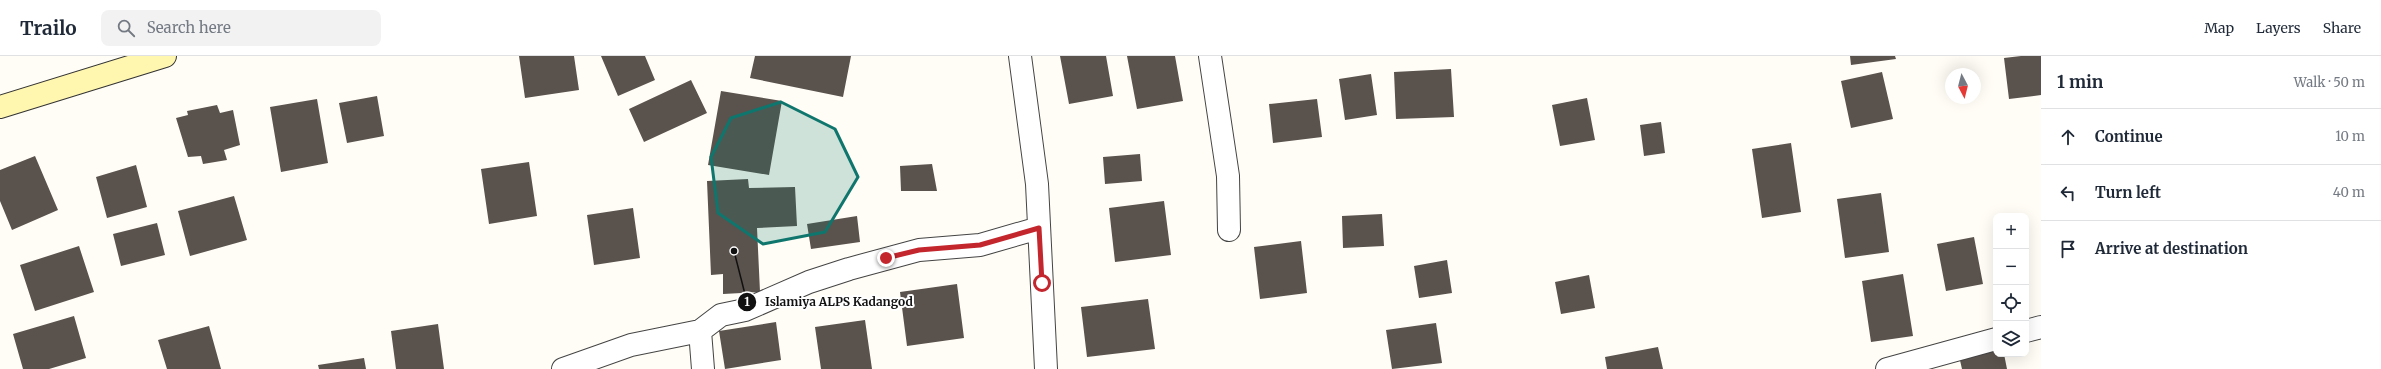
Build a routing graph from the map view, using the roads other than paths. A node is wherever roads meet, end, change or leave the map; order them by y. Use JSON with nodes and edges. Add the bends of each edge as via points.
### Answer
{"nodes":[{"id":1,"x":165,"y":56,"type":"edge"},
{"id":2,"x":1020,"y":56,"type":"edge"},
{"id":3,"x":1210,"y":56,"type":"edge"},
{"id":4,"x":0,"y":107,"type":"edge"},
{"id":5,"x":1039,"y":228,"type":"junction"},
{"id":6,"x":1229,"y":230,"type":"dead end"},
{"id":7,"x":2041,"y":327,"type":"edge"},
{"id":8,"x":2029,"y":330,"type":"edge"},
{"id":9,"x":700,"y":331,"type":"junction"},
{"id":10,"x":1993,"y":340,"type":"edge"},
{"id":11,"x":563,"y":369,"type":"edge"},
{"id":12,"x":703,"y":369,"type":"edge"},
{"id":13,"x":1046,"y":369,"type":"edge"},
{"id":14,"x":1887,"y":369,"type":"edge"}],
"edges":[{"from":1,"to":4,"type":"main road"},
{"from":2,"to":5,"type":"street","via":[[1037,184]]},
{"from":3,"to":6,"type":"street","via":[[1228,176]]},
{"from":5,"to":9,"type":"street","via":[[980,245],[919,250],[850,269],[809,282],[744,310],[721,315]]},
{"from":5,"to":13,"type":"street"},
{"from":7,"to":8,"type":"street"},
{"from":9,"to":11,"type":"street","via":[[631,345]]},
{"from":9,"to":12,"type":"street"},
{"from":10,"to":14,"type":"street"}]}
